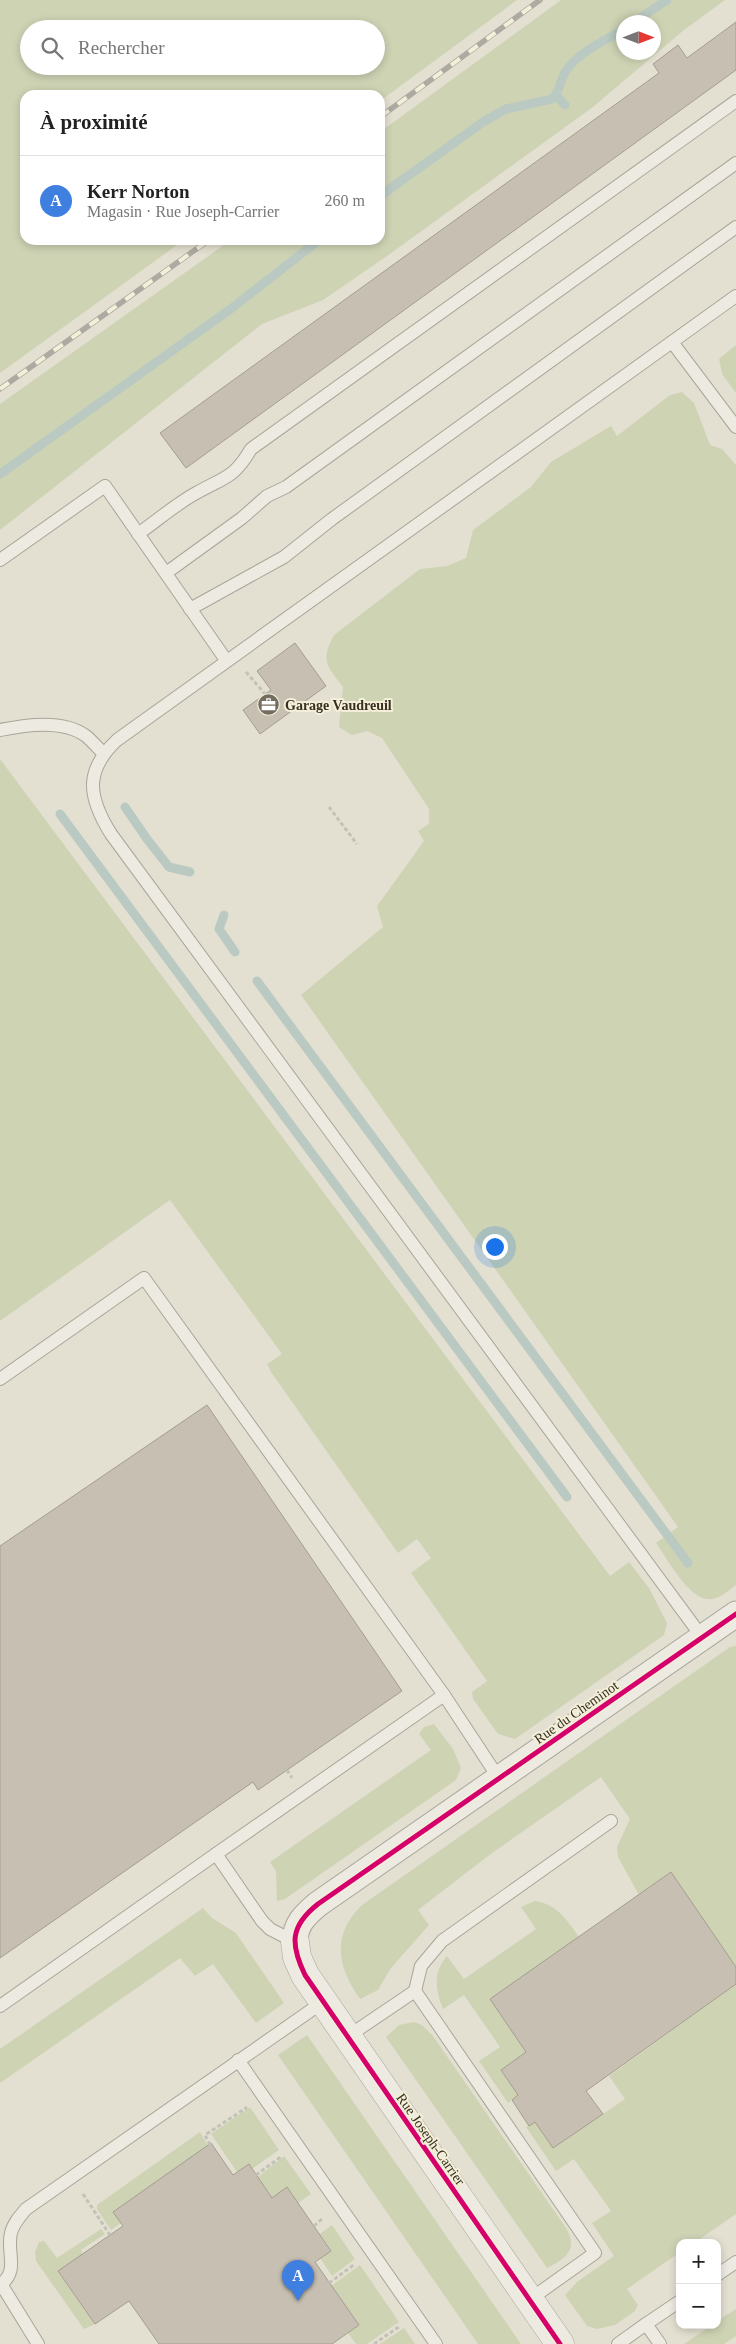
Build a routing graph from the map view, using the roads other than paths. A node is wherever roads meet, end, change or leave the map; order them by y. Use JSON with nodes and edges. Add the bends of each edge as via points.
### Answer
{"nodes":[{"id":1,"x":736,"y":101,"type":"edge"},
{"id":2,"x":736,"y":162,"type":"edge"},
{"id":3,"x":736,"y":227,"type":"edge"},
{"id":4,"x":736,"y":296,"type":"edge"},
{"id":5,"x":672,"y":342,"type":"junction"},
{"id":6,"x":736,"y":427,"type":"edge"},
{"id":7,"x":138,"y":534,"type":"junction"},
{"id":8,"x":0,"y":560,"type":"edge"},
{"id":9,"x":166,"y":573,"type":"junction"},
{"id":10,"x":190,"y":609,"type":"junction"},
{"id":11,"x":226,"y":660,"type":"junction"},
{"id":12,"x":0,"y":730,"type":"edge"},
{"id":13,"x":103,"y":753,"type":"junction"},
{"id":14,"x":0,"y":1379,"type":"edge"},
{"id":15,"x":736,"y":1614,"type":"edge"},
{"id":16,"x":702,"y":1637,"type":"junction"},
{"id":17,"x":444,"y":1695,"type":"junction"},
{"id":18,"x":500,"y":1780,"type":"junction"},
{"id":19,"x":611,"y":1821,"type":"dead end"},
{"id":20,"x":216,"y":1854,"type":"junction"},
{"id":21,"x":295,"y":1942,"type":"junction"},
{"id":22,"x":415,"y":1991,"type":"junction"},
{"id":23,"x":323,"y":2002,"type":"junction"},
{"id":24,"x":0,"y":2006,"type":"edge"},
{"id":25,"x":347,"y":2037,"type":"junction"},
{"id":26,"x":238,"y":2060,"type":"junction"},
{"id":27,"x":736,"y":2262,"type":"edge"},
{"id":28,"x":721,"y":2272,"type":"edge"},
{"id":29,"x":0,"y":2284,"type":"edge"},
{"id":30,"x":529,"y":2300,"type":"junction"},
{"id":31,"x":676,"y":2304,"type":"edge"},
{"id":32,"x":646,"y":2324,"type":"junction"},
{"id":33,"x":38,"y":2344,"type":"edge"},
{"id":34,"x":436,"y":2344,"type":"edge"},
{"id":35,"x":560,"y":2344,"type":"edge"},
{"id":36,"x":618,"y":2344,"type":"edge"},
{"id":37,"x":660,"y":2344,"type":"edge"}],
"edges":[{"from":1,"to":7,"type":"lane","via":[[251,449],[240,467],[224,480],[198,492]]},
{"from":2,"to":9,"type":"lane","via":[[286,487],[267,496]]},
{"from":3,"to":10,"type":"lane","via":[[284,557]]},
{"from":4,"to":5,"type":"lane"},
{"from":5,"to":6,"type":"lane"},
{"from":5,"to":11,"type":"lane"},
{"from":7,"to":8,"type":"lane","via":[[105,486]]},
{"from":7,"to":9,"type":"lane"},
{"from":9,"to":10,"type":"lane"},
{"from":10,"to":11,"type":"lane"},
{"from":11,"to":13,"type":"lane","via":[[130,729]]},
{"from":12,"to":13,"type":"lane","via":[[42,725],[68,729],[84,735]]},
{"from":13,"to":16,"type":"lane","via":[[94,768],[93,785],[95,802],[111,834]]},
{"from":14,"to":17,"type":"lane","via":[[144,1278]]},
{"from":15,"to":16,"type":"street","name":"Rue du Cheminot"},
{"from":16,"to":18,"type":"street","name":"Rue du Cheminot"},
{"from":17,"to":18,"type":"lane"},
{"from":17,"to":20,"type":"lane"},
{"from":18,"to":21,"type":"street","name":"Rue du Cheminot","via":[[306,1914],[297,1928]]},
{"from":19,"to":22,"type":"lane","via":[[442,1941],[421,1966]]},
{"from":20,"to":21,"type":"lane","via":[[262,1921]]},
{"from":20,"to":24,"type":"lane"},
{"from":21,"to":23,"type":"street","name":"Rue Joseph-Carrier","via":[[297,1958]]},
{"from":22,"to":25,"type":"lane"},
{"from":22,"to":30,"type":"lane","via":[[595,2254]]},
{"from":23,"to":25,"type":"street","name":"Rue Joseph-Carrier"},
{"from":23,"to":26,"type":"lane"},
{"from":25,"to":30,"type":"street","name":"Rue Joseph-Carrier"},
{"from":26,"to":29,"type":"lane","via":[[26,2209],[11,2232],[12,2268],[7,2280]]},
{"from":26,"to":34,"type":"lane"},
{"from":27,"to":28,"type":"lane"},
{"from":29,"to":33,"type":"lane"},
{"from":30,"to":35,"type":"street","name":"Rue Joseph-Carrier"},
{"from":31,"to":32,"type":"lane"},
{"from":32,"to":36,"type":"lane"},
{"from":32,"to":37,"type":"lane"}]}
